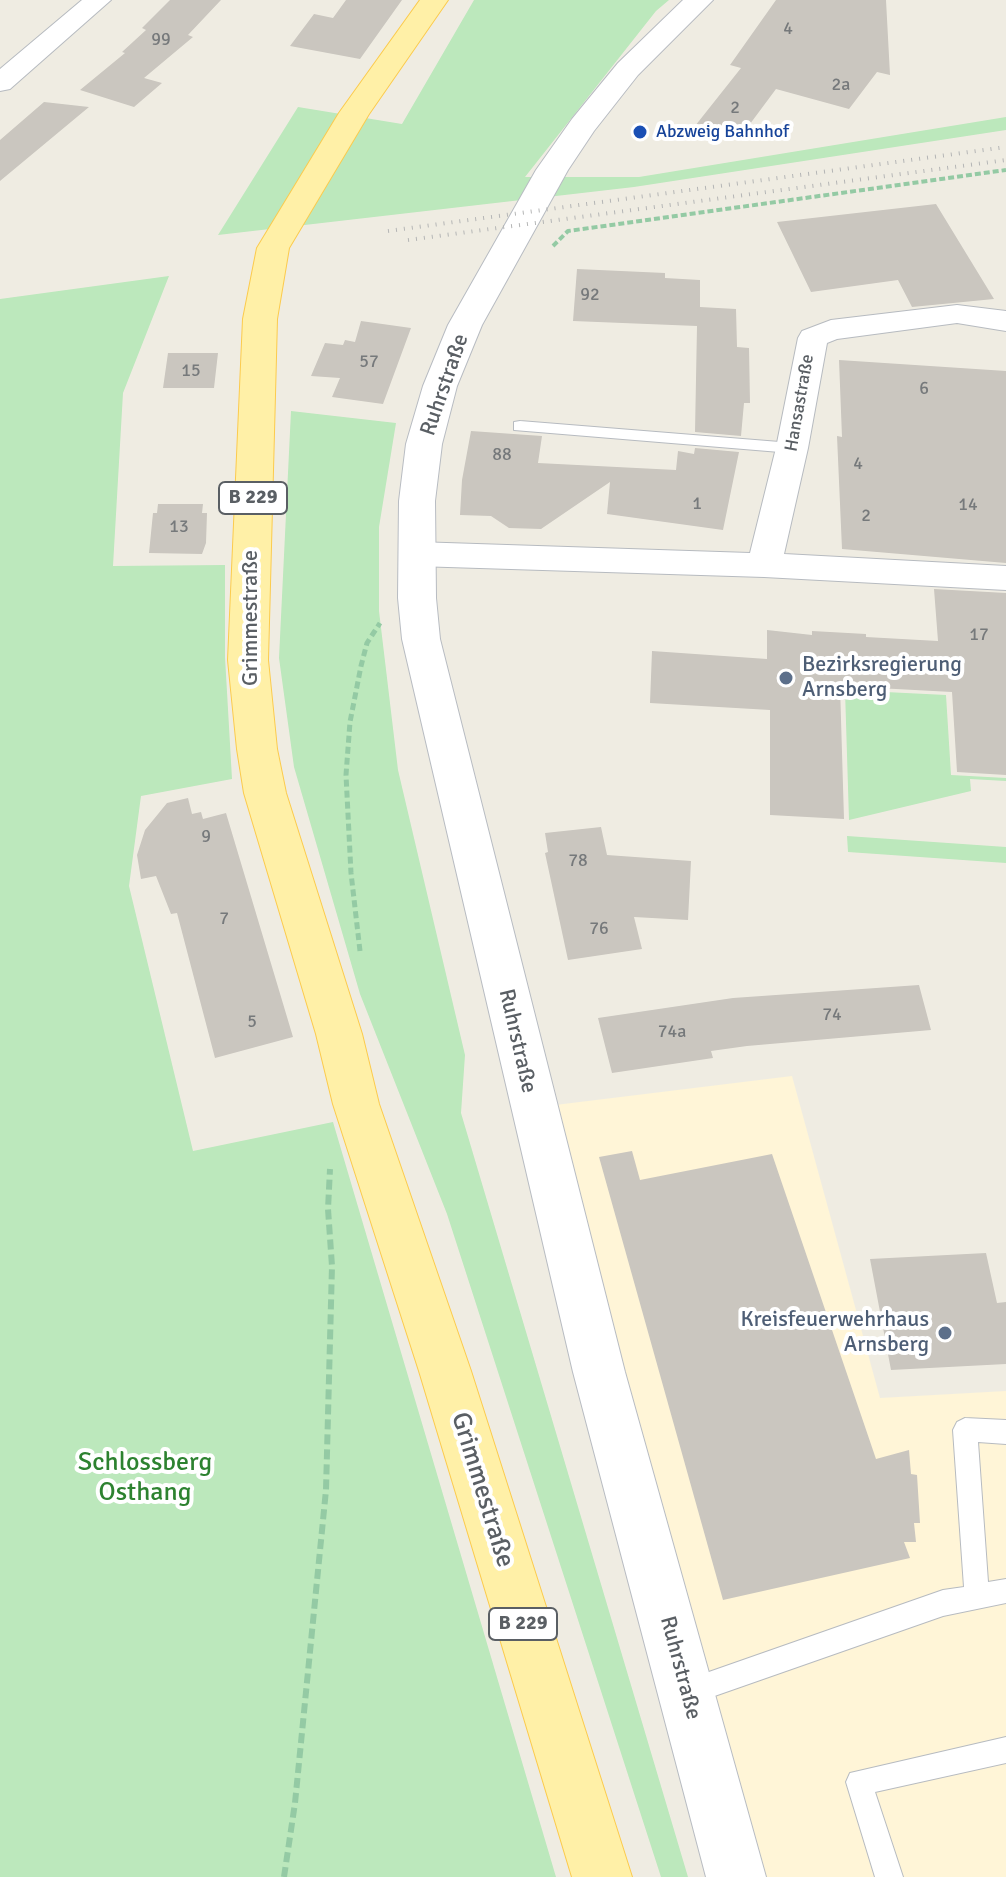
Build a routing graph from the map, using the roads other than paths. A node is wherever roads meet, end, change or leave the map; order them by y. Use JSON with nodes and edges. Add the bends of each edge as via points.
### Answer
{"nodes":[{"id":1,"x":98,"y":0,"type":"edge"},
{"id":2,"x":434,"y":0,"type":"edge"},
{"id":3,"x":699,"y":0,"type":"edge"},
{"id":4,"x":0,"y":83,"type":"edge"},
{"id":5,"x":1006,"y":321,"type":"edge"},
{"id":6,"x":520,"y":426,"type":"dead end"},
{"id":7,"x":792,"y":448,"type":"junction"},
{"id":8,"x":764,"y":565,"type":"junction"},
{"id":9,"x":416,"y":576,"type":"junction"},
{"id":10,"x":1006,"y":578,"type":"edge"},
{"id":11,"x":1006,"y":1432,"type":"edge"},
{"id":12,"x":1006,"y":1591,"type":"edge"},
{"id":13,"x":977,"y":1597,"type":"junction"},
{"id":14,"x":686,"y":1693,"type":"junction"},
{"id":15,"x":1006,"y":1750,"type":"edge"},
{"id":16,"x":602,"y":1877,"type":"edge"},
{"id":17,"x":736,"y":1877,"type":"edge"},
{"id":18,"x":889,"y":1877,"type":"edge"}],
"edges":[{"from":1,"to":4,"type":"street"},
{"from":2,"to":16,"type":"main road","name":"Grimmestraße","number":"B 229","via":[[354,113],[273,248],[264,279],[248,660],[265,793],[356,1104]]},
{"from":3,"to":9,"type":"main road","name":"Ruhrstraße","via":[[603,99],[560,159],[465,325],[424,444]]},
{"from":5,"to":7,"type":"street","name":"Hansastraße","via":[[957,314],[813,338]]},
{"from":6,"to":7,"type":"lane"},
{"from":7,"to":8,"type":"street","name":"Hansastraße"},
{"from":8,"to":9,"type":"street"},
{"from":8,"to":10,"type":"street"},
{"from":9,"to":14,"type":"main road","name":"Ruhrstraße","via":[[421,639],[532,1103]]},
{"from":11,"to":13,"type":"lane","via":[[965,1430]]},
{"from":12,"to":13,"type":"lane"},
{"from":13,"to":14,"type":"lane","via":[[943,1603]]},
{"from":14,"to":17,"type":"main road","name":"Ruhrstraße"},
{"from":15,"to":18,"type":"lane","via":[[859,1782]]}]}
